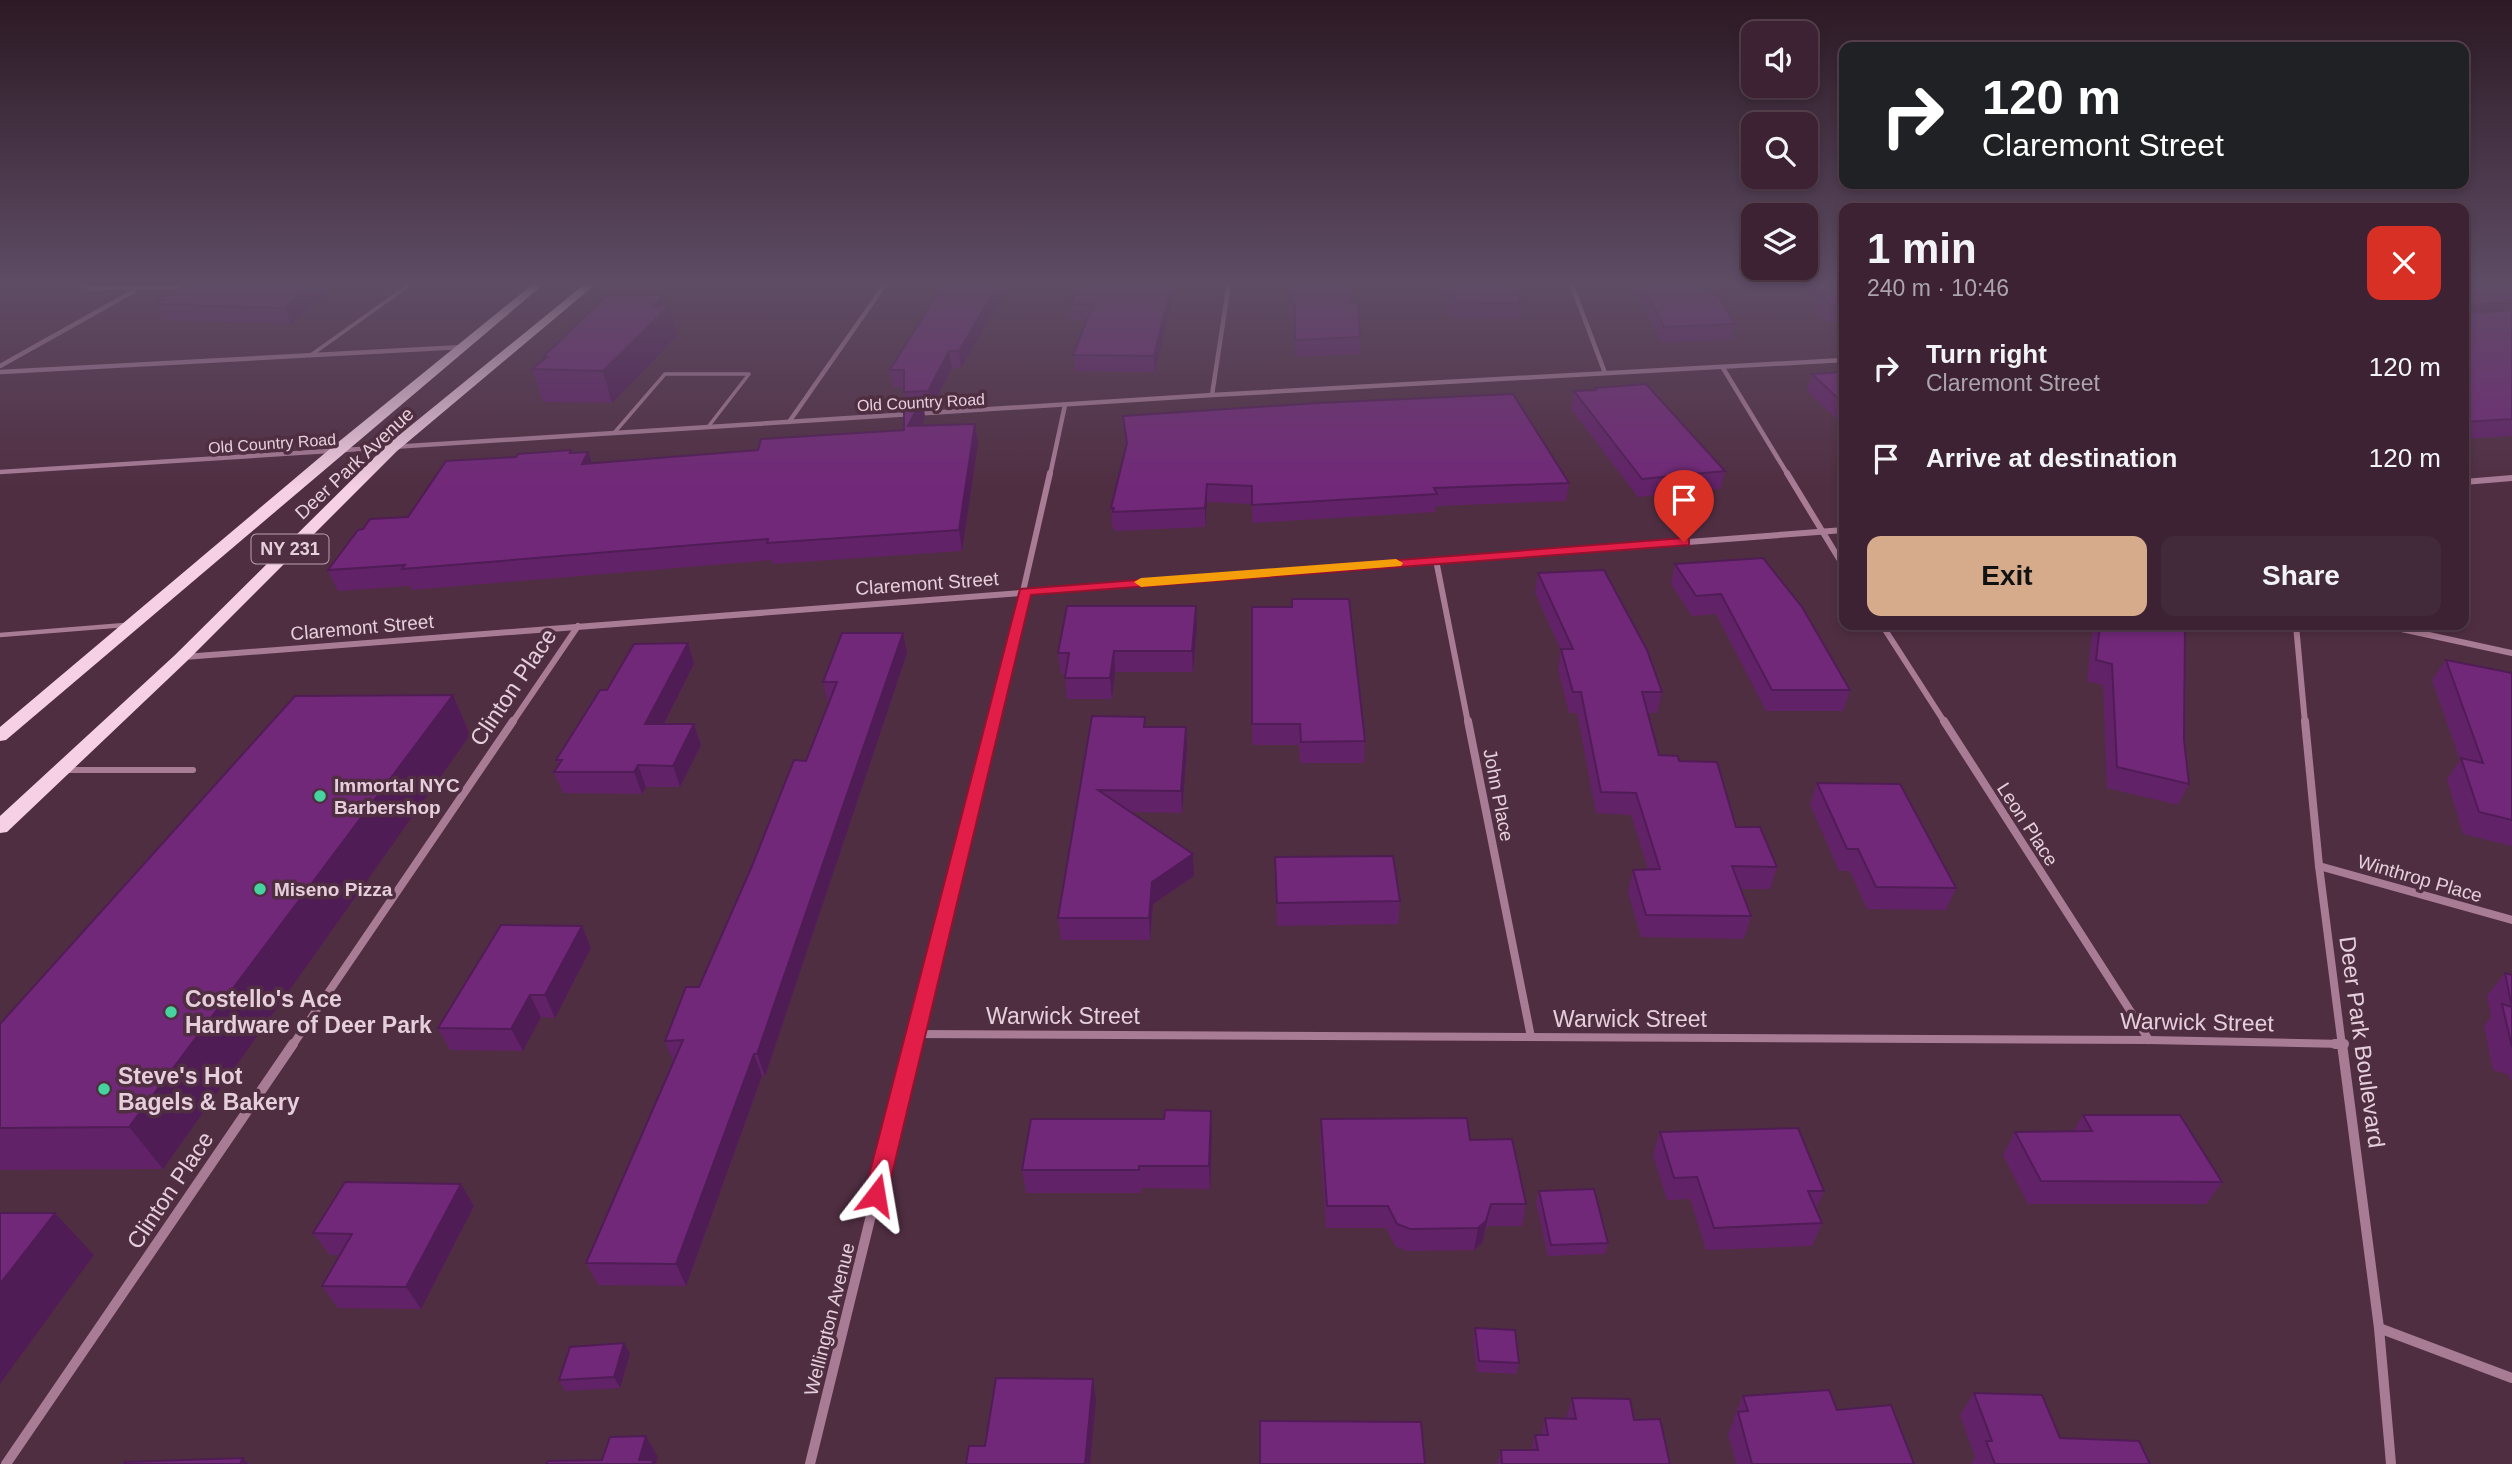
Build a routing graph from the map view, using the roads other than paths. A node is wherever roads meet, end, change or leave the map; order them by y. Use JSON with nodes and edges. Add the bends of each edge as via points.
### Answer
{"nodes":[{"id":1,"x":26,"y":351,"type":"edge"},
{"id":2,"x":316,"y":351,"type":"edge"},
{"id":3,"x":381,"y":351,"type":"edge"},
{"id":4,"x":458,"y":351,"type":"edge"},
{"id":5,"x":509,"y":351,"type":"edge"},
{"id":6,"x":838,"y":351,"type":"edge"},
{"id":7,"x":1219,"y":351,"type":"edge"},
{"id":8,"x":1597,"y":351,"type":"edge"},
{"id":9,"x":311,"y":355,"type":"junction"},
{"id":10,"x":1839,"y":360,"type":"edge"},
{"id":11,"x":0,"y":366,"type":"edge"},
{"id":12,"x":1723,"y":368,"type":"junction"},
{"id":13,"x":0,"y":372,"type":"edge"},
{"id":14,"x":1605,"y":373,"type":"junction"},
{"id":15,"x":1212,"y":395,"type":"junction"},
{"id":16,"x":1065,"y":405,"type":"junction"},
{"id":17,"x":789,"y":422,"type":"junction"},
{"id":18,"x":708,"y":427,"type":"junction"},
{"id":19,"x":614,"y":433,"type":"junction"},
{"id":20,"x":392,"y":448,"type":"junction"},
{"id":21,"x":336,"y":451,"type":"junction"},
{"id":22,"x":0,"y":472,"type":"edge"},
{"id":23,"x":2512,"y":478,"type":"edge"},
{"id":24,"x":2469,"y":482,"type":"edge"},
{"id":25,"x":1839,"y":530,"type":"edge"},
{"id":26,"x":1822,"y":532,"type":"junction"},
{"id":27,"x":1839,"y":559,"type":"edge"},
{"id":28,"x":1436,"y":560,"type":"junction"},
{"id":29,"x":1025,"y":592,"type":"junction"},
{"id":30,"x":132,"y":624,"type":"junction"},
{"id":31,"x":578,"y":626,"type":"junction"},
{"id":32,"x":1885,"y":630,"type":"edge"},
{"id":33,"x":2295,"y":630,"type":"edge"},
{"id":34,"x":2406,"y":630,"type":"edge"},
{"id":35,"x":0,"y":635,"type":"edge"},
{"id":36,"x":2512,"y":653,"type":"edge"},
{"id":37,"x":181,"y":658,"type":"junction"},
{"id":38,"x":0,"y":736,"type":"edge"},
{"id":39,"x":61,"y":770,"type":"junction"},
{"id":40,"x":193,"y":770,"type":"dead end"},
{"id":41,"x":0,"y":827,"type":"edge"},
{"id":42,"x":2319,"y":866,"type":"junction"},
{"id":43,"x":2512,"y":920,"type":"edge"},
{"id":44,"x":915,"y":1034,"type":"junction"},
{"id":45,"x":1531,"y":1037,"type":"junction"},
{"id":46,"x":2149,"y":1040,"type":"junction"},
{"id":47,"x":2344,"y":1044,"type":"junction"},
{"id":48,"x":2379,"y":1328,"type":"junction"},
{"id":49,"x":2512,"y":1378,"type":"edge"},
{"id":50,"x":6,"y":1464,"type":"edge"},
{"id":51,"x":810,"y":1464,"type":"edge"},
{"id":52,"x":2391,"y":1464,"type":"edge"}],
"edges":[{"from":1,"to":11,"type":"street"},
{"from":2,"to":9,"type":"lane"},
{"from":3,"to":9,"type":"street"},
{"from":4,"to":21,"type":"main road","name":"Deer Park Avenue","number":"NY 231"},
{"from":5,"to":20,"type":"main road","name":"Deer Park Avenue","number":"NY 231"},
{"from":6,"to":17,"type":"street"},
{"from":7,"to":15,"type":"street"},
{"from":8,"to":14,"type":"street"},
{"from":9,"to":13,"type":"street"},
{"from":10,"to":12,"type":"street","name":"Old Country Road"},
{"from":12,"to":14,"type":"street","name":"Old Country Road"},
{"from":12,"to":26,"type":"street"},
{"from":14,"to":15,"type":"street","name":"Old Country Road"},
{"from":15,"to":16,"type":"street","name":"Old Country Road"},
{"from":16,"to":17,"type":"street","name":"Old Country Road"},
{"from":16,"to":29,"type":"street","name":"Wellington Avenue"},
{"from":17,"to":18,"type":"street","name":"Old Country Road"},
{"from":18,"to":19,"type":"street","name":"Old Country Road"},
{"from":18,"to":19,"type":"lane","via":[[749,374],[665,373]]},
{"from":19,"to":20,"type":"street","name":"Old Country Road"},
{"from":20,"to":21,"type":"street","name":"Old Country Road"},
{"from":20,"to":37,"type":"main road","name":"Deer Park Avenue","number":"NY 231"},
{"from":21,"to":22,"type":"street","name":"Old Country Road"},
{"from":21,"to":30,"type":"main road","name":"Deer Park Avenue","number":"NY 231"},
{"from":23,"to":24,"type":"street"},
{"from":25,"to":26,"type":"street","name":"Claremont Street"},
{"from":26,"to":27,"type":"street"},
{"from":26,"to":28,"type":"street","name":"Claremont Street"},
{"from":28,"to":29,"type":"street","name":"Claremont Street"},
{"from":28,"to":45,"type":"street","name":"John Place"},
{"from":29,"to":31,"type":"street","name":"Claremont Street"},
{"from":29,"to":44,"type":"street","name":"Wellington Avenue"},
{"from":30,"to":35,"type":"lane"},
{"from":30,"to":38,"type":"main road","name":"Deer Park Avenue","number":"NY 231"},
{"from":31,"to":37,"type":"street","name":"Claremont Street"},
{"from":31,"to":50,"type":"street","name":"Clinton Place"},
{"from":32,"to":46,"type":"street","name":"Leon Place"},
{"from":33,"to":42,"type":"street","name":"Deer Park Boulevard"},
{"from":34,"to":36,"type":"street"},
{"from":37,"to":39,"type":"main road","name":"Deer Park Avenue","number":"NY 231"},
{"from":39,"to":40,"type":"lane"},
{"from":39,"to":41,"type":"main road","name":"Deer Park Avenue","number":"NY 231"},
{"from":42,"to":43,"type":"street","name":"Winthrop Place"},
{"from":42,"to":47,"type":"street","name":"Deer Park Boulevard"},
{"from":44,"to":45,"type":"street","name":"Warwick Street"},
{"from":44,"to":51,"type":"street","name":"Wellington Avenue"},
{"from":45,"to":46,"type":"street","name":"Warwick Street"},
{"from":46,"to":47,"type":"street","name":"Warwick Street"},
{"from":47,"to":48,"type":"street","name":"Deer Park Boulevard"},
{"from":48,"to":49,"type":"street"},
{"from":48,"to":52,"type":"street","name":"Deer Park Boulevard"}]}
